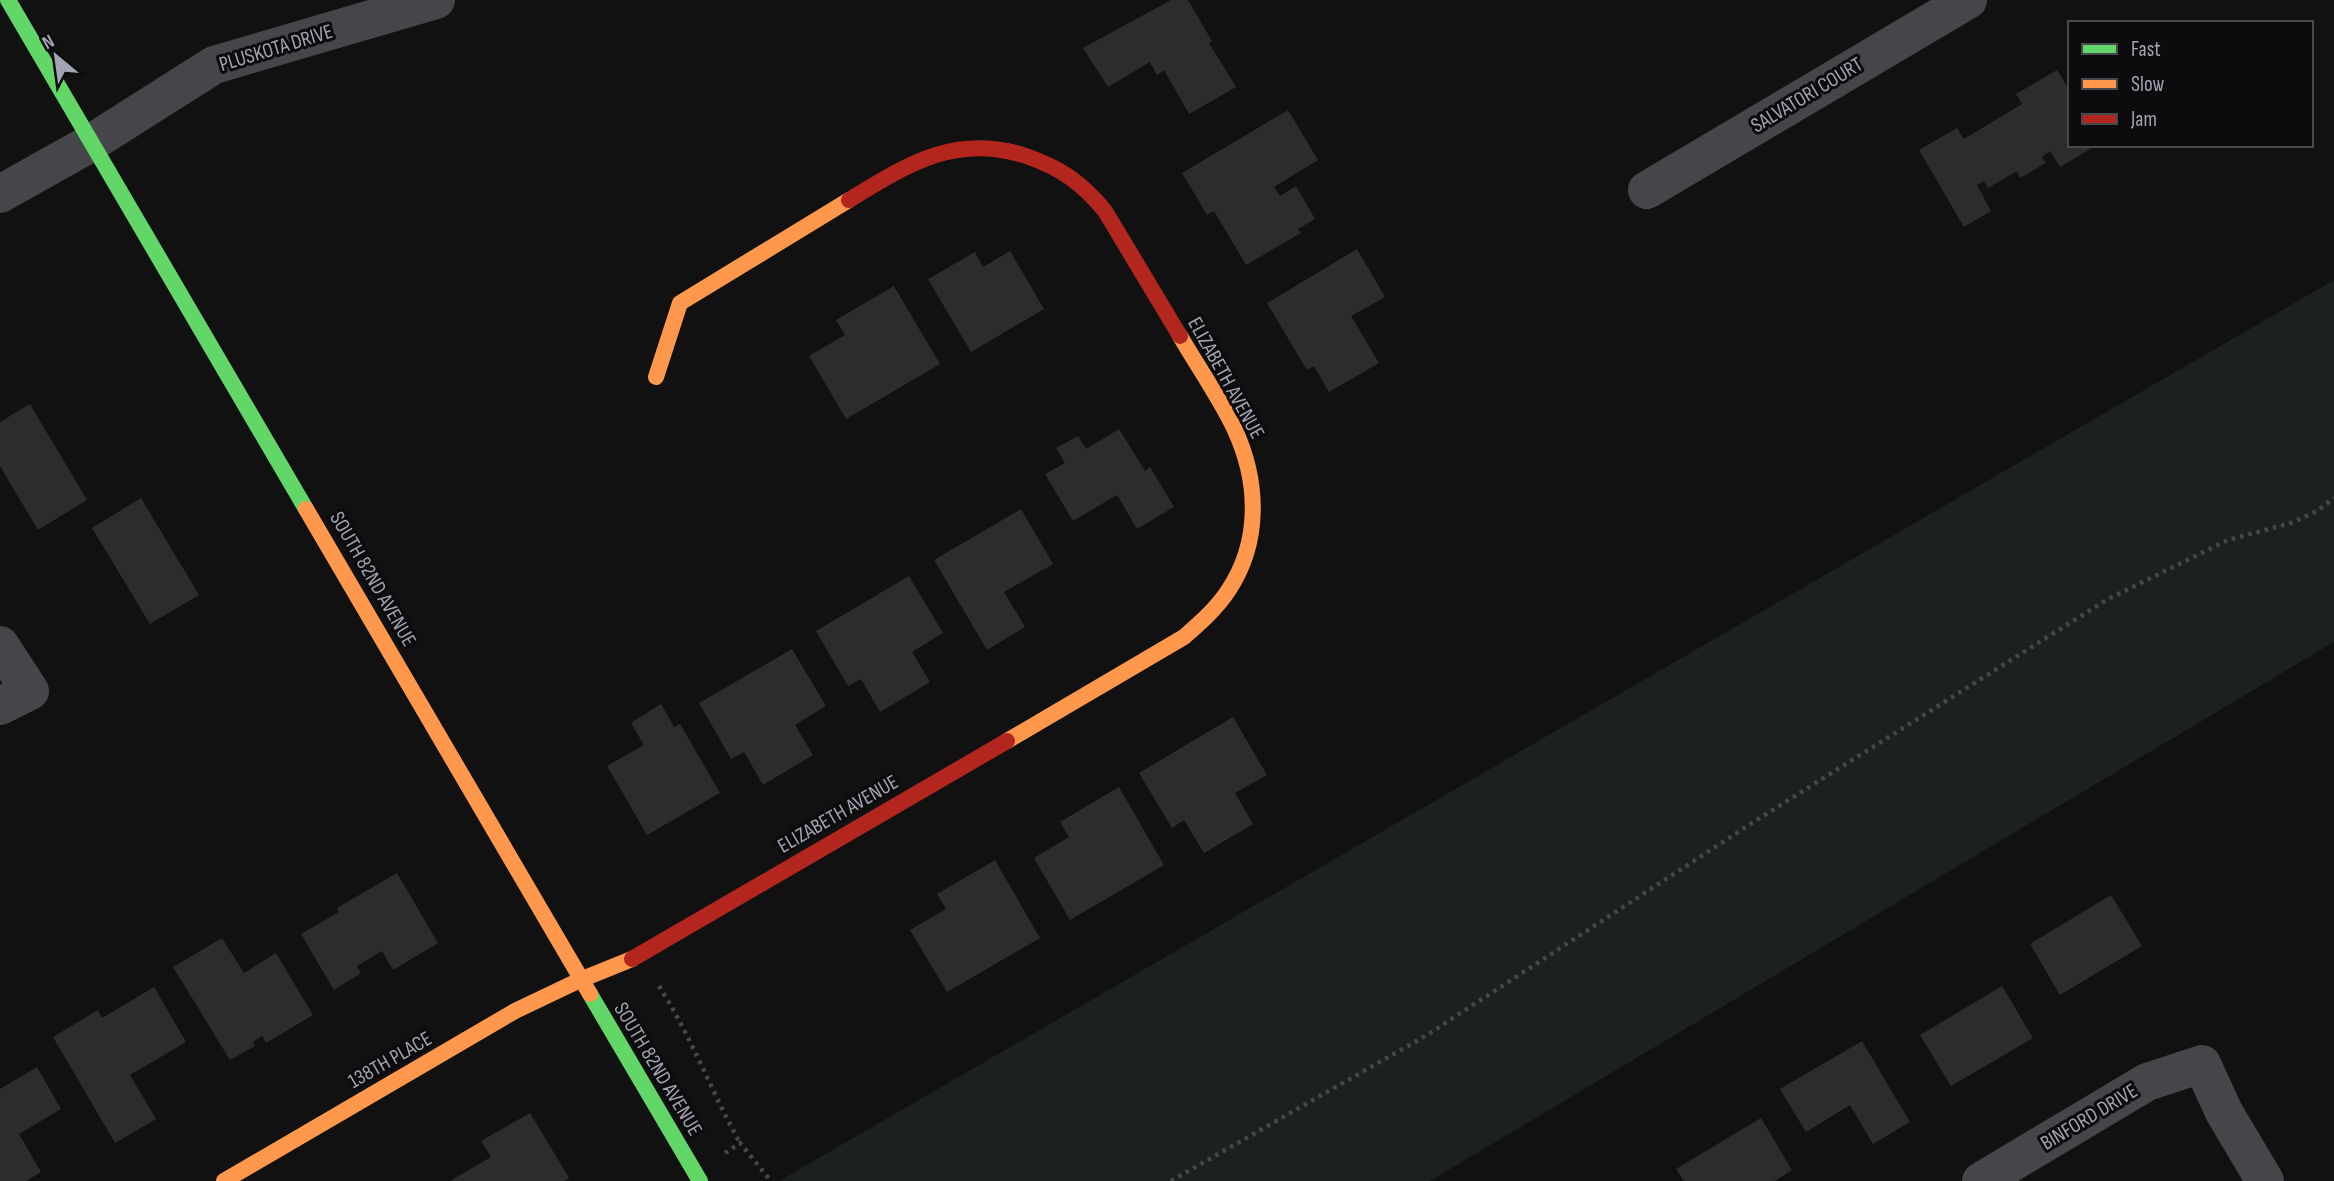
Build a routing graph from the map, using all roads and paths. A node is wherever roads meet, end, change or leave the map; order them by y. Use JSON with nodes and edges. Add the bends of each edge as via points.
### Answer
{"nodes":[{"id":1,"x":8,"y":0,"type":"edge"},
{"id":2,"x":436,"y":0,"type":"edge"},
{"id":3,"x":1968,"y":0,"type":"edge"},
{"id":4,"x":92,"y":143,"type":"junction"},
{"id":5,"x":1647,"y":190,"type":"dead end"},
{"id":6,"x":0,"y":194,"type":"edge"},
{"id":7,"x":656,"y":377,"type":"dead end"},
{"id":8,"x":2334,"y":498,"type":"edge"},
{"id":9,"x":0,"y":645,"type":"edge"},
{"id":10,"x":15,"y":698,"type":"edge"},
{"id":11,"x":639,"y":956,"type":"junction"},
{"id":12,"x":580,"y":980,"type":"junction"},
{"id":13,"x":740,"y":1143,"type":"junction"},
{"id":14,"x":721,"y":1159,"type":"dead end"},
{"id":15,"x":223,"y":1181,"type":"edge"},
{"id":16,"x":700,"y":1181,"type":"edge"},
{"id":17,"x":771,"y":1181,"type":"edge"},
{"id":18,"x":1171,"y":1181,"type":"edge"},
{"id":19,"x":1981,"y":1181,"type":"edge"},
{"id":20,"x":2265,"y":1181,"type":"edge"}],
"edges":[{"from":1,"to":4,"type":"street","name":"SOUTH 82ND AVENUE"},
{"from":2,"to":4,"type":"street","name":"PLUSKOTA DRIVE","via":[[214,65]]},
{"from":3,"to":5,"type":"street","name":"SALVATORI COURT"},
{"from":4,"to":6,"type":"street","name":"PLUSKOTA DRIVE"},
{"from":4,"to":12,"type":"street","name":"SOUTH 82ND AVENUE","via":[[536,897]]},
{"from":7,"to":11,"type":"street","name":"ELIZABETH AVENUE","via":[[680,303],[895,172],[931,155],[972,147],[1035,159],[1088,190],[1105,211],[1234,428],[1248,461],[1255,517],[1243,567],[1226,596],[1184,637]]},
{"from":8,"to":18,"type":"path","via":[[2291,523],[2228,540],[2108,599],[1752,822],[1427,1035]]},
{"from":9,"to":10,"type":"street"},
{"from":11,"to":12,"type":"street","name":"ELIZABETH AVENUE"},
{"from":11,"to":13,"type":"path","via":[[701,1061]]},
{"from":12,"to":15,"type":"street","name":"138TH PLACE","via":[[515,1011]]},
{"from":12,"to":16,"type":"street","name":"SOUTH 82ND AVENUE"},
{"from":13,"to":14,"type":"path"},
{"from":13,"to":17,"type":"path"},
{"from":19,"to":20,"type":"street","name":"BINFORD DRIVE","via":[[2147,1082],[2202,1064]]}]}
